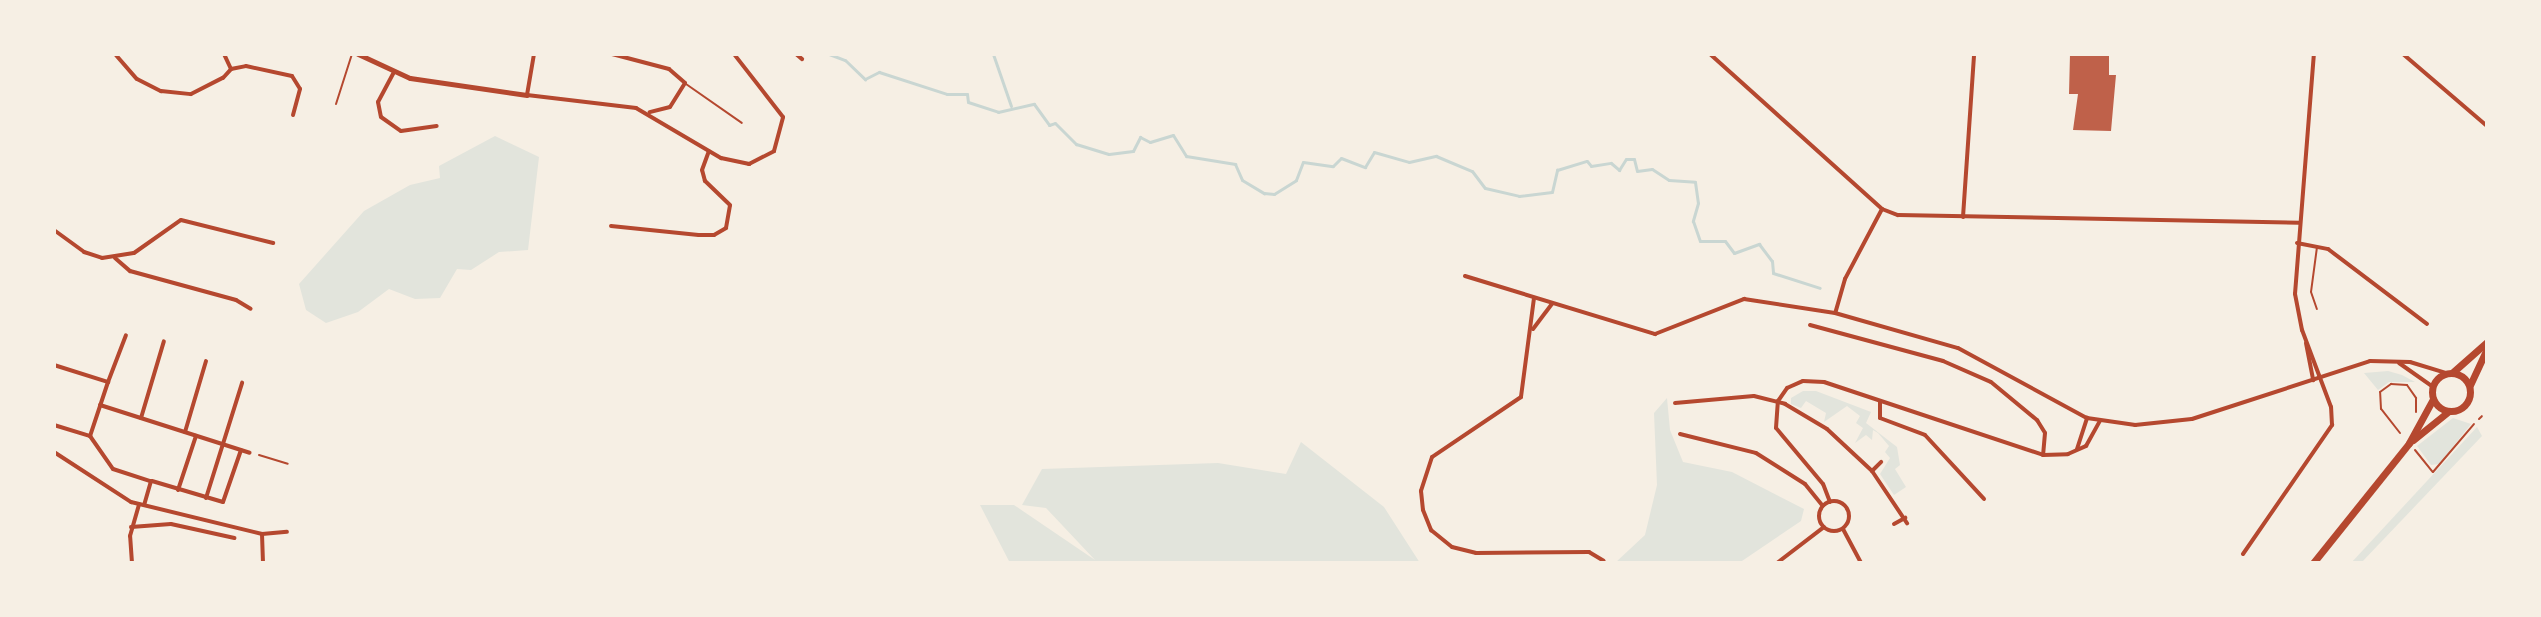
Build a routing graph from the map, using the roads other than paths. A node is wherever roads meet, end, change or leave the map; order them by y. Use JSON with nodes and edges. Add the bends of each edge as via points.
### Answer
{"nodes":[{"id":1,"x":115,"y":54,"type":"edge"},
{"id":2,"x":224,"y":54,"type":"edge"},
{"id":3,"x":355,"y":54,"type":"edge"},
{"id":4,"x":534,"y":54,"type":"edge"},
{"id":5,"x":612,"y":54,"type":"edge"},
{"id":6,"x":734,"y":54,"type":"edge"},
{"id":7,"x":796,"y":54,"type":"edge"},
{"id":8,"x":1710,"y":54,"type":"edge"},
{"id":9,"x":1974,"y":54,"type":"edge"},
{"id":10,"x":2314,"y":54,"type":"edge"},
{"id":11,"x":2403,"y":54,"type":"edge"},
{"id":12,"x":802,"y":59,"type":"dead end"},
{"id":13,"x":231,"y":69,"type":"junction"},
{"id":14,"x":394,"y":72,"type":"junction"},
{"id":15,"x":685,"y":83,"type":"junction"},
{"id":16,"x":527,"y":95,"type":"junction"},
{"id":17,"x":336,"y":104,"type":"dead end"},
{"id":18,"x":648,"y":112,"type":"junction"},
{"id":19,"x":293,"y":115,"type":"dead end"},
{"id":20,"x":742,"y":123,"type":"dead end"},
{"id":21,"x":437,"y":126,"type":"dead end"},
{"id":22,"x":2487,"y":126,"type":"edge"},
{"id":23,"x":709,"y":151,"type":"junction"},
{"id":24,"x":1882,"y":209,"type":"junction"},
{"id":25,"x":1963,"y":217,"type":"junction"},
{"id":26,"x":2299,"y":223,"type":"junction"},
{"id":27,"x":611,"y":226,"type":"dead end"},
{"id":28,"x":54,"y":230,"type":"edge"},
{"id":29,"x":273,"y":243,"type":"dead end"},
{"id":30,"x":2297,"y":243,"type":"junction"},
{"id":31,"x":2317,"y":246,"type":"junction"},
{"id":32,"x":115,"y":258,"type":"junction"},
{"id":33,"x":1465,"y":276,"type":"dead end"},
{"id":34,"x":1534,"y":298,"type":"junction"},
{"id":35,"x":1552,"y":303,"type":"junction"},
{"id":36,"x":251,"y":309,"type":"dead end"},
{"id":37,"x":2317,"y":309,"type":"dead end"},
{"id":38,"x":1835,"y":313,"type":"junction"},
{"id":39,"x":2427,"y":324,"type":"dead end"},
{"id":40,"x":1810,"y":325,"type":"dead end"},
{"id":41,"x":1532,"y":331,"type":"junction"},
{"id":42,"x":126,"y":335,"type":"dead end"},
{"id":43,"x":164,"y":341,"type":"dead end"},
{"id":44,"x":2306,"y":342,"type":"junction"},
{"id":45,"x":2487,"y":342,"type":"edge"},
{"id":46,"x":2487,"y":349,"type":"edge"},
{"id":47,"x":206,"y":361,"type":"dead end"},
{"id":48,"x":2397,"y":362,"type":"junction"},
{"id":49,"x":54,"y":365,"type":"edge"},
{"id":50,"x":2450,"y":373,"type":"junction"},
{"id":51,"x":2322,"y":376,"type":"junction"},
{"id":52,"x":2313,"y":380,"type":"junction"},
{"id":53,"x":108,"y":382,"type":"junction"},
{"id":54,"x":242,"y":383,"type":"dead end"},
{"id":55,"x":2470,"y":385,"type":"junction"},
{"id":56,"x":2433,"y":387,"type":"junction"},
{"id":57,"x":2433,"y":399,"type":"junction"},
{"id":58,"x":1778,"y":401,"type":"junction"},
{"id":59,"x":1881,"y":401,"type":"junction"},
{"id":60,"x":1675,"y":403,"type":"dead end"},
{"id":61,"x":100,"y":405,"type":"junction"},
{"id":62,"x":2449,"y":411,"type":"junction"},
{"id":63,"x":141,"y":418,"type":"junction"},
{"id":64,"x":2087,"y":418,"type":"junction"},
{"id":65,"x":2100,"y":421,"type":"junction"},
{"id":66,"x":54,"y":425,"type":"edge"},
{"id":67,"x":185,"y":432,"type":"junction"},
{"id":68,"x":1680,"y":434,"type":"dead end"},
{"id":69,"x":90,"y":436,"type":"junction"},
{"id":70,"x":196,"y":436,"type":"junction"},
{"id":71,"x":223,"y":445,"type":"junction"},
{"id":72,"x":2412,"y":446,"type":"junction"},
{"id":73,"x":2077,"y":449,"type":"junction"},
{"id":74,"x":241,"y":450,"type":"junction"},
{"id":75,"x":54,"y":452,"type":"edge"},
{"id":76,"x":250,"y":453,"type":"road end"},
{"id":77,"x":2043,"y":455,"type":"junction"},
{"id":78,"x":1881,"y":462,"type":"dead end"},
{"id":79,"x":1872,"y":471,"type":"junction"},
{"id":80,"x":151,"y":481,"type":"junction"},
{"id":81,"x":178,"y":490,"type":"junction"},
{"id":82,"x":206,"y":498,"type":"junction"},
{"id":83,"x":1984,"y":499,"type":"dead end"},
{"id":84,"x":1830,"y":502,"type":"junction"},
{"id":85,"x":141,"y":504,"type":"junction"},
{"id":86,"x":1823,"y":506,"type":"junction"},
{"id":87,"x":1894,"y":524,"type":"dead end"},
{"id":88,"x":131,"y":527,"type":"junction"},
{"id":89,"x":1824,"y":527,"type":"junction"},
{"id":90,"x":1843,"y":529,"type":"junction"},
{"id":91,"x":287,"y":532,"type":"dead end"},
{"id":92,"x":262,"y":534,"type":"junction"},
{"id":93,"x":234,"y":538,"type":"dead end"},
{"id":94,"x":2243,"y":554,"type":"dead end"},
{"id":95,"x":1604,"y":561,"type":"dead end"},
{"id":96,"x":132,"y":563,"type":"edge"},
{"id":97,"x":263,"y":563,"type":"edge"},
{"id":98,"x":1777,"y":563,"type":"edge"},
{"id":99,"x":1861,"y":563,"type":"edge"},
{"id":100,"x":2313,"y":563,"type":"edge"}],
"edges":[{"from":1,"to":13,"type":"street","via":[[137,79],[176,93],[213,87]]},
{"from":2,"to":13,"type":"street"},
{"from":3,"to":14,"type":"street"},
{"from":3,"to":17,"type":"lane"},
{"from":4,"to":16,"type":"street"},
{"from":5,"to":15,"type":"street","via":[[669,69]]},
{"from":6,"to":23,"type":"street","via":[[771,96],[783,129],[774,151],[763,160],[734,164]]},
{"from":7,"to":12,"type":"street"},
{"from":8,"to":24,"type":"street"},
{"from":9,"to":25,"type":"street"},
{"from":10,"to":26,"type":"street"},
{"from":11,"to":22,"type":"street"},
{"from":13,"to":19,"type":"street","via":[[246,66],[292,76],[300,89]]},
{"from":14,"to":16,"type":"street","via":[[454,88]]},
{"from":14,"to":21,"type":"street","via":[[378,102],[381,117],[401,131]]},
{"from":15,"to":18,"type":"street","via":[[670,107]]},
{"from":15,"to":20,"type":"lane"},
{"from":16,"to":18,"type":"street","via":[[609,102]]},
{"from":18,"to":23,"type":"street"},
{"from":23,"to":27,"type":"street","via":[[702,170],[705,181],[730,205],[726,228],[699,235]]},
{"from":24,"to":25,"type":"street","via":[[1898,215]]},
{"from":24,"to":38,"type":"street","via":[[1845,279]]},
{"from":25,"to":26,"type":"street"},
{"from":26,"to":30,"type":"street"},
{"from":28,"to":32,"type":"street","via":[[84,252]]},
{"from":29,"to":32,"type":"street","via":[[181,220],[144,248]]},
{"from":30,"to":31,"type":"street"},
{"from":30,"to":44,"type":"street","via":[[2295,294]]},
{"from":31,"to":37,"type":"lane","via":[[2311,292]]},
{"from":31,"to":39,"type":"street"},
{"from":32,"to":36,"type":"street","via":[[130,271],[222,295]]},
{"from":33,"to":34,"type":"street"},
{"from":34,"to":35,"type":"street"},
{"from":34,"to":41,"type":"street"},
{"from":35,"to":38,"type":"street","via":[[1655,334],[1744,299]]},
{"from":35,"to":41,"type":"street"},
{"from":38,"to":64,"type":"street","via":[[1958,348]]},
{"from":40,"to":77,"type":"street","via":[[1943,361],[1991,382],[2037,420],[2045,433]]},
{"from":41,"to":95,"type":"street","via":[[1521,397],[1432,457],[1421,491],[1423,510],[1431,530],[1452,547],[1476,553],[1589,552]]},
{"from":42,"to":53,"type":"street"},
{"from":43,"to":63,"type":"street"},
{"from":44,"to":51,"type":"street"},
{"from":44,"to":52,"type":"street"},
{"from":45,"to":50,"type":"highway"},
{"from":46,"to":55,"type":"highway"},
{"from":47,"to":67,"type":"street"},
{"from":48,"to":50,"type":"street"},
{"from":48,"to":51,"type":"street","via":[[2370,361]]},
{"from":48,"to":56,"type":"street"},
{"from":49,"to":53,"type":"street"},
{"from":50,"to":55,"type":"highway"},
{"from":50,"to":56,"type":"highway"},
{"from":51,"to":52,"type":"street"},
{"from":51,"to":94,"type":"street","via":[[2332,415],[2329,434]]},
{"from":52,"to":65,"type":"street","via":[[2192,419],[2135,425]]},
{"from":53,"to":61,"type":"street"},
{"from":54,"to":71,"type":"street"},
{"from":55,"to":62,"type":"highway","via":[[2467,404]]},
{"from":56,"to":57,"type":"highway"},
{"from":57,"to":62,"type":"highway"},
{"from":57,"to":72,"type":"highway"},
{"from":58,"to":59,"type":"street","via":[[1787,388],[1809,380]]},
{"from":58,"to":60,"type":"street","via":[[1740,396]]},
{"from":58,"to":79,"type":"street","via":[[1819,423]]},
{"from":58,"to":84,"type":"street","via":[[1774,421],[1779,435],[1823,484]]},
{"from":59,"to":77,"type":"street"},
{"from":59,"to":83,"type":"street","via":[[1880,418],[1925,435]]},
{"from":61,"to":63,"type":"street"},
{"from":61,"to":69,"type":"street"},
{"from":62,"to":72,"type":"highway"},
{"from":63,"to":67,"type":"street"},
{"from":64,"to":65,"type":"street"},
{"from":64,"to":73,"type":"street"},
{"from":65,"to":73,"type":"street","via":[[2090,442]]},
{"from":66,"to":69,"type":"street"},
{"from":67,"to":70,"type":"street"},
{"from":68,"to":86,"type":"street","via":[[1756,453],[1805,484]]},
{"from":69,"to":80,"type":"street","via":[[106,465]]},
{"from":70,"to":71,"type":"street"},
{"from":70,"to":81,"type":"street"},
{"from":71,"to":74,"type":"street"},
{"from":71,"to":82,"type":"street"},
{"from":72,"to":100,"type":"highway"},
{"from":73,"to":77,"type":"street"},
{"from":74,"to":76,"type":"street"},
{"from":74,"to":82,"type":"street","via":[[223,502]]},
{"from":75,"to":85,"type":"street","via":[[104,488]]},
{"from":78,"to":79,"type":"street"},
{"from":79,"to":87,"type":"street","via":[[1906,521]]},
{"from":80,"to":81,"type":"street"},
{"from":80,"to":85,"type":"street"},
{"from":81,"to":82,"type":"street"},
{"from":84,"to":86,"type":"street"},
{"from":84,"to":90,"type":"street","via":[[1847,508]]},
{"from":85,"to":88,"type":"street"},
{"from":85,"to":92,"type":"street"},
{"from":86,"to":89,"type":"street"},
{"from":88,"to":93,"type":"street","via":[[171,524]]},
{"from":88,"to":96,"type":"street"},
{"from":89,"to":90,"type":"street"},
{"from":89,"to":98,"type":"street"},
{"from":90,"to":99,"type":"street"},
{"from":91,"to":92,"type":"street"},
{"from":92,"to":97,"type":"street"}]}
